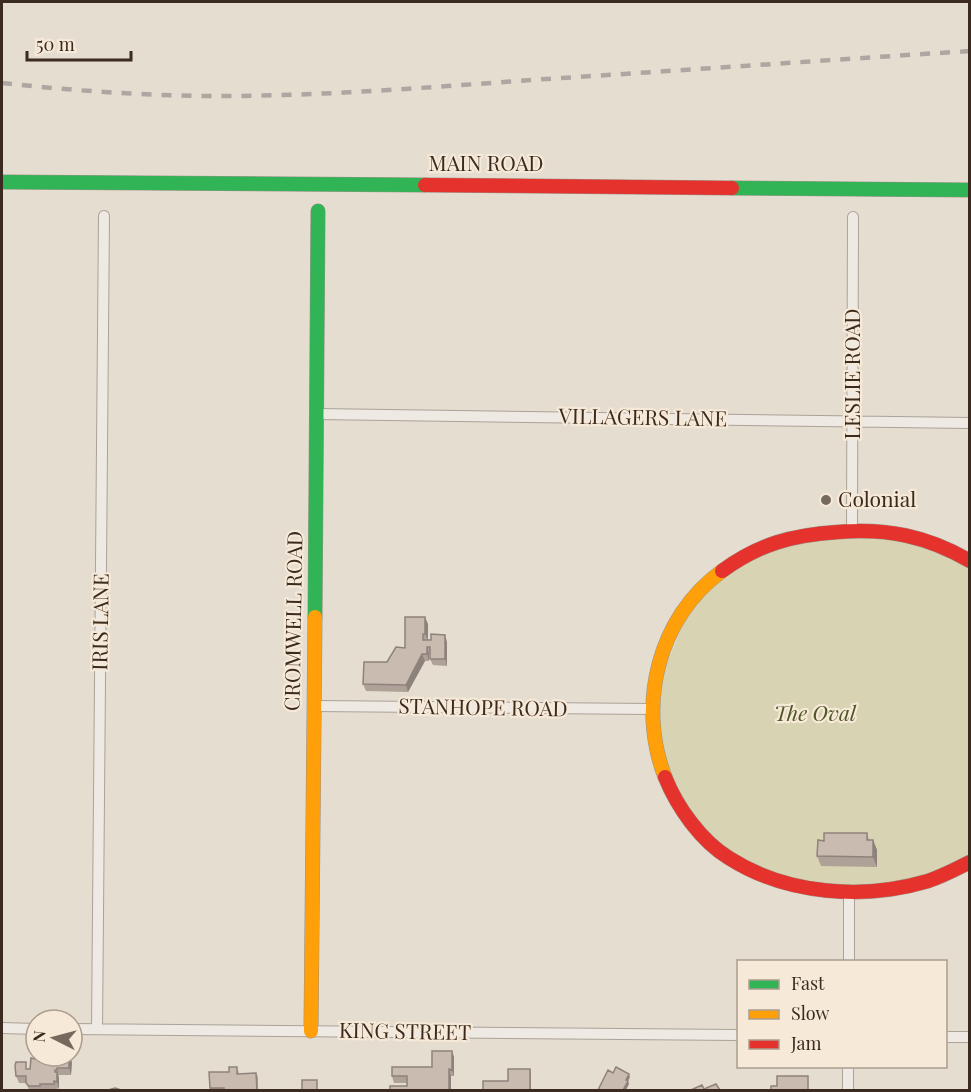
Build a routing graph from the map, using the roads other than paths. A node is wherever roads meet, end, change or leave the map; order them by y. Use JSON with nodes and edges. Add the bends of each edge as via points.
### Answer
{"nodes":[{"id":1,"x":2,"y":182,"type":"edge"},
{"id":2,"x":969,"y":189,"type":"edge"},
{"id":3,"x":318,"y":211,"type":"dead end"},
{"id":4,"x":104,"y":216,"type":"dead end"},
{"id":5,"x":853,"y":217,"type":"dead end"},
{"id":6,"x":317,"y":414,"type":"junction"},
{"id":7,"x":853,"y":421,"type":"junction"},
{"id":8,"x":969,"y":423,"type":"edge"},
{"id":9,"x":852,"y":530,"type":"junction"},
{"id":10,"x":969,"y":561,"type":"edge"},
{"id":11,"x":314,"y":706,"type":"junction"},
{"id":12,"x":652,"y":709,"type":"junction"},
{"id":13,"x":969,"y":862,"type":"edge"},
{"id":14,"x":849,"y":891,"type":"junction"},
{"id":15,"x":849,"y":960,"type":"edge"},
{"id":16,"x":2,"y":1028,"type":"edge"},
{"id":17,"x":24,"y":1029,"type":"edge"},
{"id":18,"x":84,"y":1029,"type":"edge"},
{"id":19,"x":97,"y":1029,"type":"junction"},
{"id":20,"x":311,"y":1031,"type":"junction"},
{"id":21,"x":737,"y":1035,"type":"edge"},
{"id":22,"x":947,"y":1037,"type":"edge"},
{"id":23,"x":969,"y":1037,"type":"edge"},
{"id":24,"x":848,"y":1068,"type":"edge"},
{"id":25,"x":848,"y":1090,"type":"edge"}],
"edges":[{"from":1,"to":2,"type":"street","name":"MAIN ROAD"},
{"from":3,"to":6,"type":"street","name":"CROMWELL ROAD"},
{"from":4,"to":19,"type":"street","name":"IRIS LANE"},
{"from":5,"to":7,"type":"street","name":"LESLIE ROAD"},
{"from":6,"to":7,"type":"street","name":"VILLAGERS LANE"},
{"from":6,"to":11,"type":"street","name":"CROMWELL ROAD"},
{"from":7,"to":8,"type":"street","name":"VILLAGERS LANE"},
{"from":7,"to":9,"type":"street","name":"LESLIE ROAD"},
{"from":9,"to":10,"type":"street","via":[[921,539],[955,551]]},
{"from":9,"to":12,"type":"street","via":[[802,534],[767,544],[708,581],[677,620],[663,647]]},
{"from":11,"to":12,"type":"street","name":"STANHOPE ROAD"},
{"from":11,"to":20,"type":"street","name":"CROMWELL ROAD"},
{"from":12,"to":14,"type":"street","via":[[655,741],[667,782],[706,839],[730,860],[768,878],[807,888]]},
{"from":13,"to":14,"type":"street","via":[[920,883]]},
{"from":14,"to":15,"type":"street"},
{"from":16,"to":17,"type":"street"},
{"from":18,"to":19,"type":"street","name":"KING STREET"},
{"from":19,"to":20,"type":"street","name":"KING STREET"},
{"from":20,"to":21,"type":"street","name":"KING STREET"},
{"from":22,"to":23,"type":"street"},
{"from":24,"to":25,"type":"street"}]}
